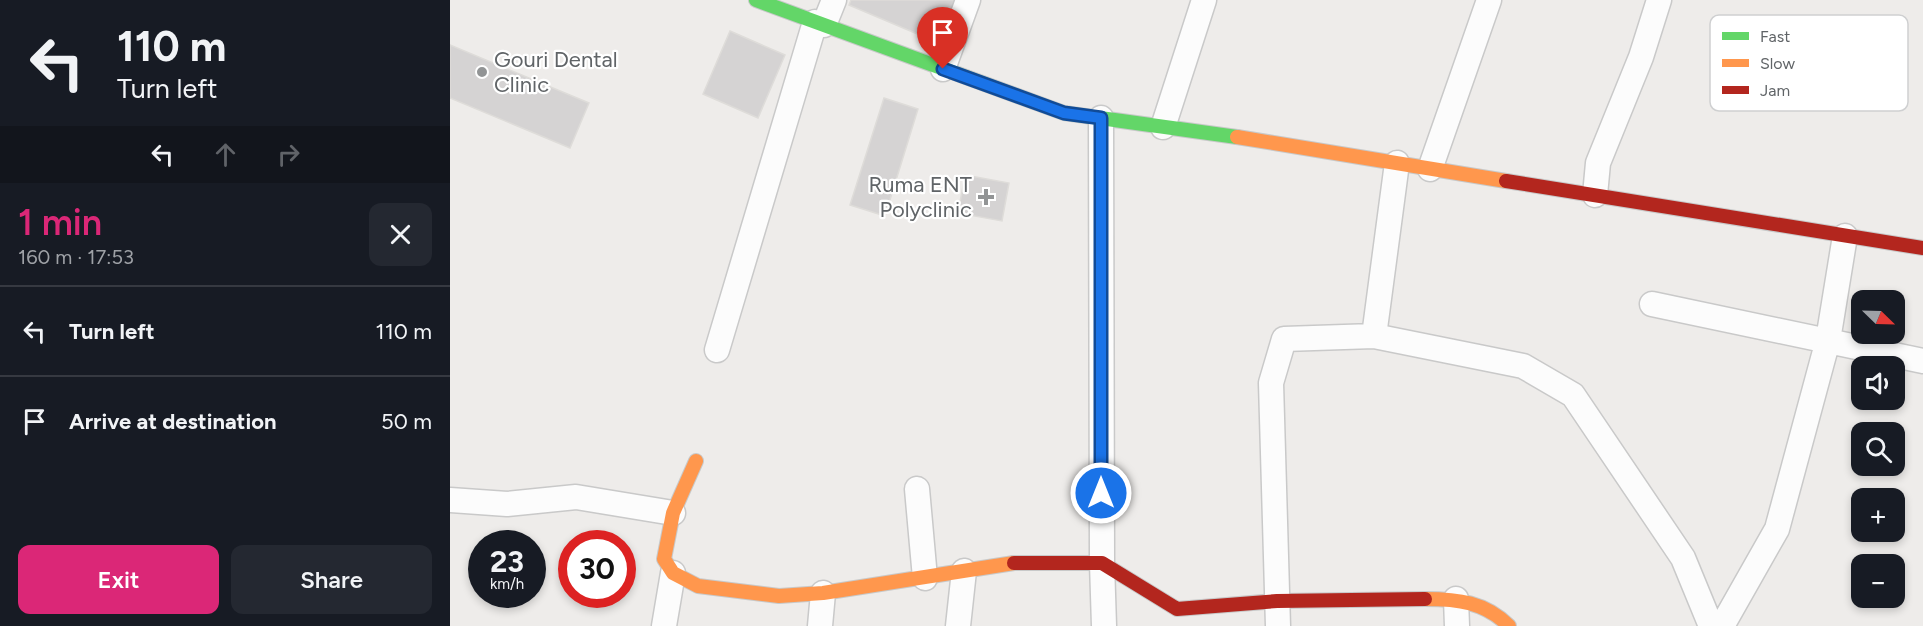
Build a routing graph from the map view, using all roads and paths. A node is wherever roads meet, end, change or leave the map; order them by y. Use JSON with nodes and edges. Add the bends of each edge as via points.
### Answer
{"nodes":[{"id":1,"x":756,"y":0,"type":"edge"},
{"id":2,"x":834,"y":0,"type":"edge"},
{"id":3,"x":968,"y":0,"type":"edge"},
{"id":4,"x":1204,"y":0,"type":"edge"},
{"id":5,"x":1489,"y":0,"type":"edge"},
{"id":6,"x":1659,"y":0,"type":"edge"},
{"id":7,"x":820,"y":23,"type":"junction"},
{"id":8,"x":943,"y":69,"type":"junction"},
{"id":9,"x":1101,"y":118,"type":"junction"},
{"id":10,"x":1163,"y":127,"type":"junction"},
{"id":11,"x":1397,"y":164,"type":"junction"},
{"id":12,"x":1430,"y":169,"type":"junction"},
{"id":13,"x":1595,"y":195,"type":"junction"},
{"id":14,"x":1845,"y":236,"type":"junction"},
{"id":15,"x":1923,"y":248,"type":"edge"},
{"id":16,"x":1652,"y":304,"type":"dead end"},
{"id":17,"x":1374,"y":336,"type":"junction"},
{"id":18,"x":1828,"y":340,"type":"junction"},
{"id":19,"x":717,"y":350,"type":"dead end"},
{"id":20,"x":1923,"y":361,"type":"edge"},
{"id":21,"x":696,"y":461,"type":"dead end"},
{"id":22,"x":917,"y":489,"type":"dead end"},
{"id":23,"x":450,"y":500,"type":"edge"},
{"id":24,"x":673,"y":513,"type":"junction"},
{"id":25,"x":1101,"y":563,"type":"junction"},
{"id":26,"x":964,"y":571,"type":"junction"},
{"id":27,"x":673,"y":573,"type":"junction"},
{"id":28,"x":925,"y":578,"type":"junction"},
{"id":29,"x":823,"y":593,"type":"junction"},
{"id":30,"x":1456,"y":599,"type":"junction"},
{"id":31,"x":1277,"y":601,"type":"junction"},
{"id":32,"x":664,"y":626,"type":"edge"},
{"id":33,"x":820,"y":626,"type":"edge"},
{"id":34,"x":958,"y":626,"type":"edge"},
{"id":35,"x":1104,"y":626,"type":"edge"},
{"id":36,"x":1278,"y":626,"type":"edge"},
{"id":37,"x":1457,"y":626,"type":"edge"},
{"id":38,"x":1509,"y":626,"type":"edge"},
{"id":39,"x":1712,"y":626,"type":"edge"},
{"id":40,"x":1722,"y":626,"type":"edge"}],
"edges":[{"from":1,"to":7,"type":"street"},
{"from":2,"to":7,"type":"street"},
{"from":3,"to":8,"type":"street"},
{"from":4,"to":10,"type":"street"},
{"from":5,"to":12,"type":"street"},
{"from":6,"to":13,"type":"street","via":[[1641,57],[1598,163]]},
{"from":7,"to":8,"type":"street"},
{"from":7,"to":19,"type":"street"},
{"from":8,"to":9,"type":"street","via":[[1064,113]]},
{"from":9,"to":10,"type":"street"},
{"from":9,"to":25,"type":"street"},
{"from":10,"to":11,"type":"street"},
{"from":11,"to":12,"type":"street"},
{"from":11,"to":17,"type":"street"},
{"from":12,"to":13,"type":"street"},
{"from":13,"to":14,"type":"street"},
{"from":14,"to":15,"type":"street"},
{"from":14,"to":18,"type":"street"},
{"from":16,"to":18,"type":"street"},
{"from":17,"to":31,"type":"street","via":[[1284,339],[1271,383]]},
{"from":17,"to":39,"type":"street","via":[[1523,366],[1573,395],[1683,558]]},
{"from":18,"to":20,"type":"street"},
{"from":18,"to":40,"type":"street","via":[[1777,529]]},
{"from":21,"to":24,"type":"street"},
{"from":22,"to":28,"type":"street"},
{"from":23,"to":24,"type":"street","via":[[507,504],[576,498]]},
{"from":24,"to":27,"type":"street","via":[[664,559]]},
{"from":25,"to":26,"type":"street","via":[[1018,562]]},
{"from":25,"to":31,"type":"street","via":[[1177,609]]},
{"from":25,"to":35,"type":"street"},
{"from":26,"to":28,"type":"street"},
{"from":26,"to":34,"type":"street"},
{"from":27,"to":29,"type":"street","via":[[698,586],[779,596]]},
{"from":27,"to":32,"type":"street"},
{"from":28,"to":29,"type":"street"},
{"from":29,"to":33,"type":"street"},
{"from":30,"to":31,"type":"street"},
{"from":30,"to":37,"type":"street"},
{"from":30,"to":38,"type":"street","via":[[1483,606]]},
{"from":31,"to":36,"type":"street"}]}
